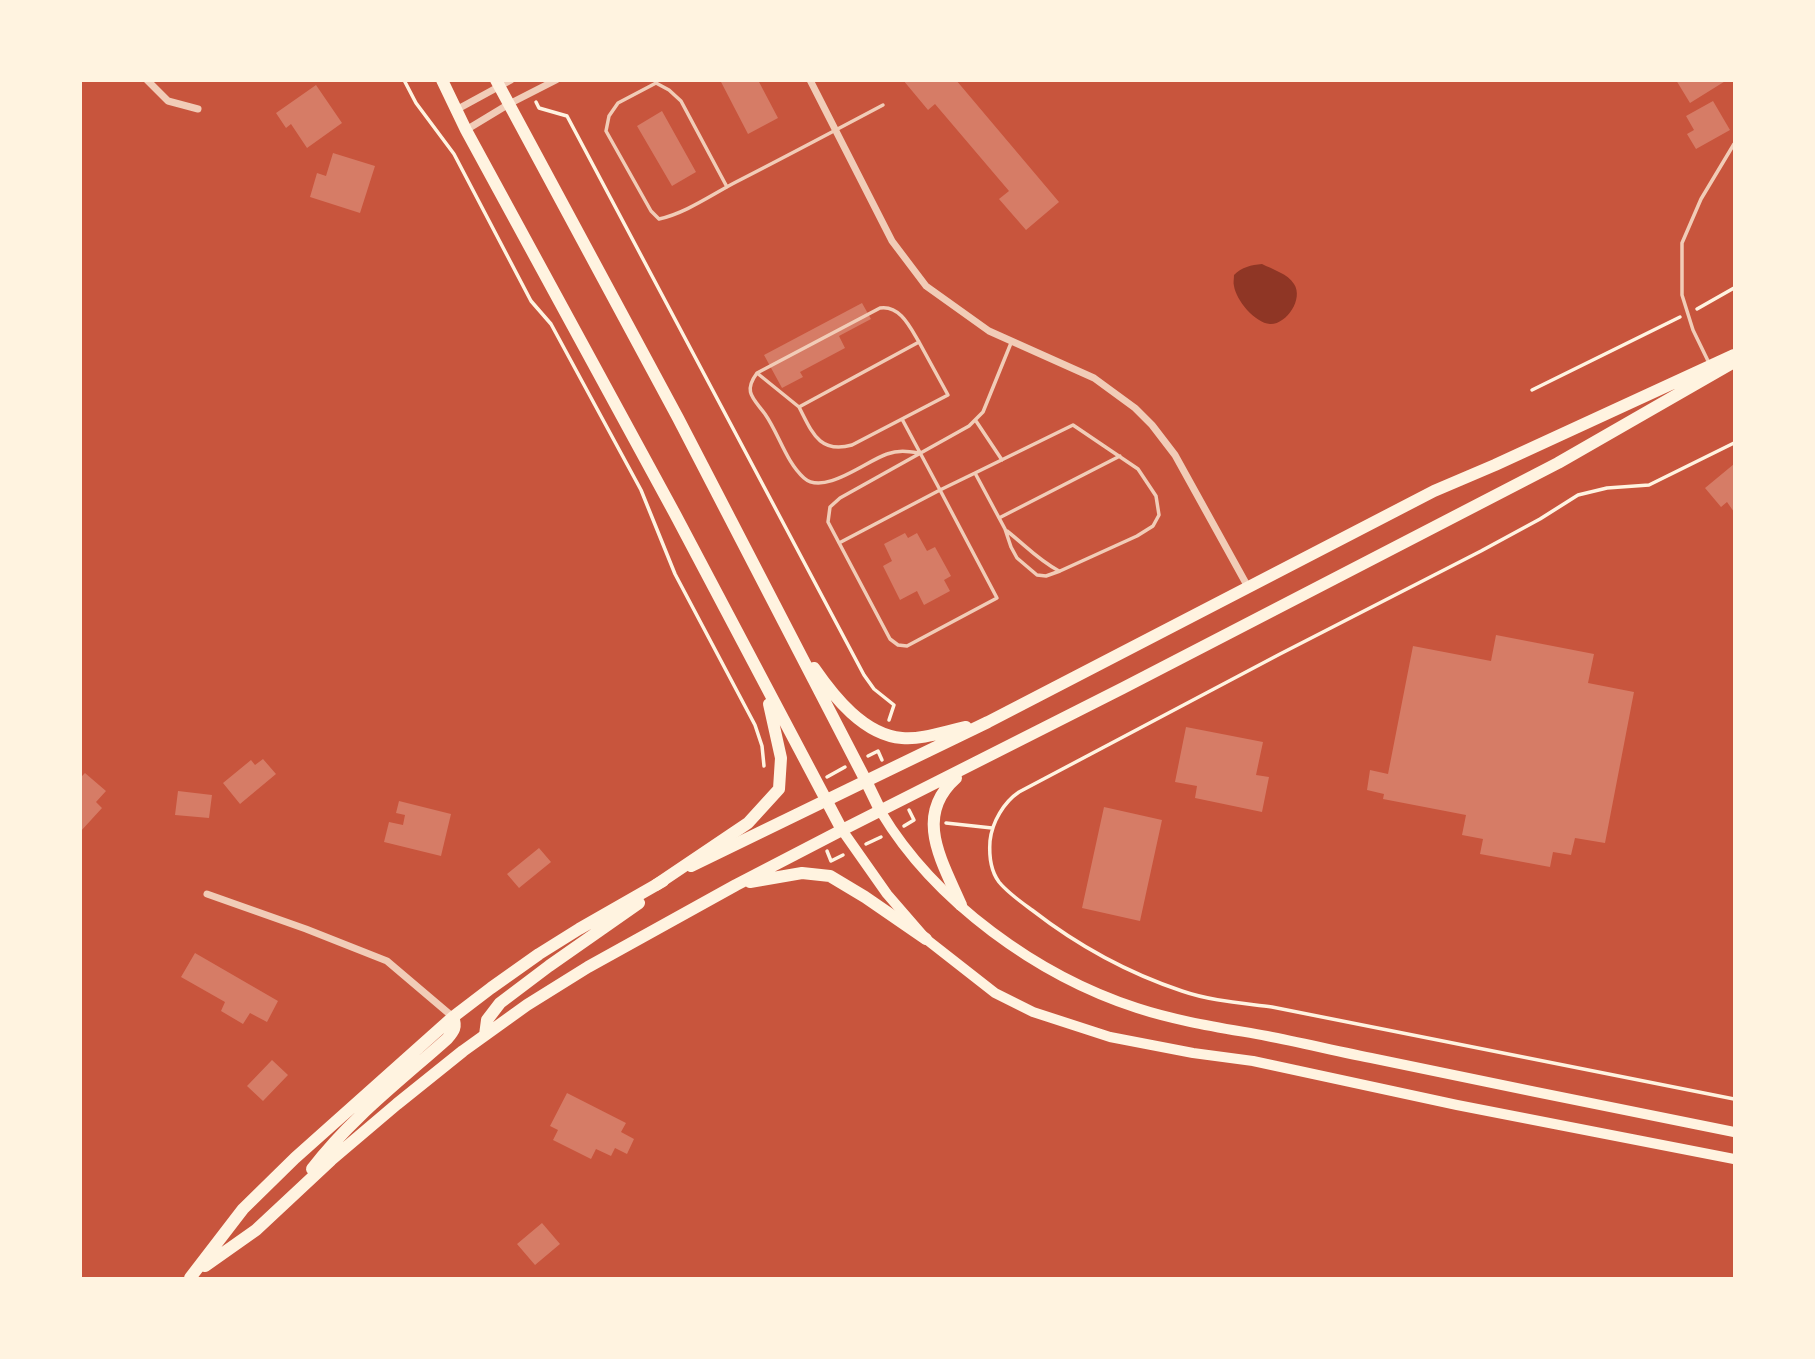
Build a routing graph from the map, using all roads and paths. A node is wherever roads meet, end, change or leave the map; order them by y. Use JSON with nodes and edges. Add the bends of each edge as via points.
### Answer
{"nodes":[{"id":1,"x":147,"y":80,"type":"edge"},
{"id":2,"x":404,"y":80,"type":"edge"},
{"id":3,"x":442,"y":80,"type":"edge"},
{"id":4,"x":556,"y":80,"type":"edge"},
{"id":5,"x":810,"y":80,"type":"edge"},
{"id":6,"x":502,"y":83,"type":"edge"},
{"id":7,"x":531,"y":93,"type":"junction"},
{"id":8,"x":509,"y":104,"type":"junction"},
{"id":9,"x":883,"y":105,"type":"dead end"},
{"id":10,"x":198,"y":109,"type":"dead end"},
{"id":11,"x":456,"y":110,"type":"junction"},
{"id":12,"x":466,"y":130,"type":"junction"},
{"id":13,"x":836,"y":131,"type":"junction"},
{"id":14,"x":1734,"y":144,"type":"edge"},
{"id":15,"x":727,"y":187,"type":"junction"},
{"id":16,"x":1734,"y":288,"type":"edge"},
{"id":17,"x":1688,"y":314,"type":"junction"},
{"id":18,"x":1012,"y":341,"type":"junction"},
{"id":19,"x":919,"y":342,"type":"junction"},
{"id":20,"x":1734,"y":354,"type":"edge"},
{"id":21,"x":1734,"y":362,"type":"edge"},
{"id":22,"x":1710,"y":365,"type":"junction"},
{"id":23,"x":757,"y":373,"type":"junction"},
{"id":24,"x":1532,"y":390,"type":"dead end"},
{"id":25,"x":799,"y":407,"type":"junction"},
{"id":26,"x":902,"y":419,"type":"junction"},
{"id":27,"x":975,"y":420,"type":"junction"},
{"id":28,"x":1734,"y":443,"type":"edge"},
{"id":29,"x":921,"y":453,"type":"junction"},
{"id":30,"x":1120,"y":456,"type":"junction"},
{"id":31,"x":1003,"y":460,"type":"junction"},
{"id":32,"x":975,"y":473,"type":"junction"},
{"id":33,"x":940,"y":490,"type":"junction"},
{"id":34,"x":999,"y":518,"type":"junction"},
{"id":35,"x":1005,"y":530,"type":"junction"},
{"id":36,"x":839,"y":543,"type":"junction"},
{"id":37,"x":1059,"y":571,"type":"junction"},
{"id":38,"x":1248,"y":587,"type":"junction"},
{"id":39,"x":785,"y":624,"type":"junction"},
{"id":40,"x":764,"y":683,"type":"junction"},
{"id":41,"x":988,"y":722,"type":"junction"},
{"id":42,"x":885,"y":734,"type":"junction"},
{"id":43,"x":878,"y":751,"type":"dead end"},
{"id":44,"x":995,"y":752,"type":"junction"},
{"id":45,"x":763,"y":775,"type":"dead end"},
{"id":46,"x":866,"y":782,"type":"junction"},
{"id":47,"x":827,"y":801,"type":"junction"},
{"id":48,"x":881,"y":812,"type":"junction"},
{"id":49,"x":914,"y":820,"type":"dead end"},
{"id":50,"x":933,"y":822,"type":"junction"},
{"id":51,"x":992,"y":828,"type":"junction"},
{"id":52,"x":842,"y":830,"type":"junction"},
{"id":53,"x":694,"y":865,"type":"junction"},
{"id":54,"x":656,"y":885,"type":"junction"},
{"id":55,"x":736,"y":885,"type":"junction"},
{"id":56,"x":207,"y":894,"type":"dead end"},
{"id":57,"x":961,"y":905,"type":"junction"},
{"id":58,"x":926,"y":939,"type":"junction"},
{"id":59,"x":453,"y":1017,"type":"junction"},
{"id":60,"x":485,"y":1035,"type":"junction"},
{"id":61,"x":1734,"y":1099,"type":"edge"},
{"id":62,"x":1734,"y":1132,"type":"edge"},
{"id":63,"x":1734,"y":1158,"type":"edge"},
{"id":64,"x":292,"y":1195,"type":"junction"},
{"id":65,"x":193,"y":1275,"type":"edge"}],
"edges":[{"from":1,"to":10,"type":"street","via":[[168,101]]},
{"from":2,"to":45,"type":"path","via":[[454,154],[531,301],[551,324],[641,490],[675,574],[755,725],[762,746]]},
{"from":3,"to":11,"type":"main road"},
{"from":4,"to":7,"type":"street"},
{"from":5,"to":13,"type":"street"},
{"from":6,"to":8,"type":"main road"},
{"from":6,"to":11,"type":"street"},
{"from":7,"to":8,"type":"street"},
{"from":7,"to":42,"type":"path","via":[[539,108],[567,116],[864,675],[874,690],[894,705]]},
{"from":8,"to":12,"type":"street"},
{"from":8,"to":39,"type":"main road"},
{"from":9,"to":13,"type":"lane"},
{"from":11,"to":12,"type":"main road"},
{"from":12,"to":40,"type":"main road"},
{"from":13,"to":15,"type":"lane"},
{"from":13,"to":18,"type":"street","via":[[892,241],[926,286],[989,331]]},
{"from":14,"to":17,"type":"lane","via":[[1700,199],[1682,243],[1682,295]]},
{"from":15,"to":15,"type":"lane","via":[[659,219],[606,131],[609,116],[618,103],[656,83],[669,90],[681,101]]},
{"from":16,"to":17,"type":"path"},
{"from":17,"to":22,"type":"lane"},
{"from":17,"to":24,"type":"path"},
{"from":18,"to":27,"type":"lane","via":[[983,412]]},
{"from":18,"to":38,"type":"street","via":[[1094,378],[1152,425],[1175,455]]},
{"from":19,"to":23,"type":"lane","via":[[896,310],[880,308]]},
{"from":19,"to":25,"type":"lane"},
{"from":19,"to":26,"type":"lane","via":[[947,395]]},
{"from":20,"to":22,"type":"main road"},
{"from":21,"to":44,"type":"main road","via":[[1558,463]]},
{"from":22,"to":38,"type":"main road","via":[[1434,491]]},
{"from":23,"to":25,"type":"lane"},
{"from":23,"to":29,"type":"lane","via":[[749,388],[752,397],[806,481],[836,480],[887,454]]},
{"from":25,"to":26,"type":"lane","via":[[815,437],[832,447],[852,445]]},
{"from":26,"to":29,"type":"lane"},
{"from":27,"to":29,"type":"lane"},
{"from":27,"to":31,"type":"lane"},
{"from":28,"to":51,"type":"path","via":[[1649,485],[1578,495],[1481,551],[1019,792],[1004,806]]},
{"from":29,"to":33,"type":"lane"},
{"from":29,"to":36,"type":"lane","via":[[830,507],[828,522]]},
{"from":30,"to":31,"type":"lane","via":[[1073,425]]},
{"from":30,"to":34,"type":"lane"},
{"from":30,"to":37,"type":"lane","via":[[1138,469],[1156,496],[1159,515],[1153,526],[1137,536]]},
{"from":31,"to":32,"type":"lane"},
{"from":32,"to":33,"type":"lane"},
{"from":32,"to":34,"type":"lane"},
{"from":33,"to":36,"type":"lane"},
{"from":33,"to":36,"type":"lane","via":[[998,598],[929,635],[907,646],[890,639]]},
{"from":34,"to":35,"type":"lane"},
{"from":35,"to":37,"type":"lane"},
{"from":35,"to":37,"type":"lane","via":[[1017,558],[1037,575]]},
{"from":38,"to":41,"type":"main road"},
{"from":39,"to":42,"type":"main road","via":[[839,699]]},
{"from":39,"to":46,"type":"main road"},
{"from":40,"to":47,"type":"main road"},
{"from":40,"to":54,"type":"main road","via":[[781,758],[779,789],[747,823]]},
{"from":41,"to":42,"type":"main road","via":[[904,739]]},
{"from":41,"to":46,"type":"main road"},
{"from":42,"to":43,"type":"path"},
{"from":44,"to":48,"type":"main road"},
{"from":44,"to":50,"type":"main road","via":[[944,789]]},
{"from":46,"to":47,"type":"main road"},
{"from":46,"to":48,"type":"main road"},
{"from":47,"to":52,"type":"main road"},
{"from":47,"to":53,"type":"main road"},
{"from":48,"to":52,"type":"main road"},
{"from":48,"to":57,"type":"main road","via":[[919,863]]},
{"from":49,"to":50,"type":"path"},
{"from":50,"to":51,"type":"path"},
{"from":50,"to":57,"type":"main road","via":[[941,857]]},
{"from":51,"to":61,"type":"path","via":[[990,860],[999,882],[1012,895],[1101,957],[1183,992]]},
{"from":52,"to":55,"type":"main road"},
{"from":52,"to":58,"type":"main road"},
{"from":53,"to":54,"type":"main road"},
{"from":53,"to":60,"type":"main road","via":[[508,996],[487,1020]]},
{"from":54,"to":59,"type":"main road","via":[[539,954]]},
{"from":55,"to":58,"type":"main road","via":[[802,873],[830,876]]},
{"from":55,"to":60,"type":"main road","via":[[589,967]]},
{"from":56,"to":59,"type":"street","via":[[387,961]]},
{"from":57,"to":62,"type":"main road","via":[[1029,957],[1136,1007],[1194,1023]]},
{"from":58,"to":63,"type":"main road","via":[[995,993],[1033,1012],[1090,1031]]},
{"from":59,"to":64,"type":"main road","via":[[454,1032],[349,1126]]},
{"from":59,"to":65,"type":"main road","via":[[243,1209]]},
{"from":60,"to":64,"type":"main road"},
{"from":64,"to":65,"type":"main road","via":[[256,1230]]}]}
